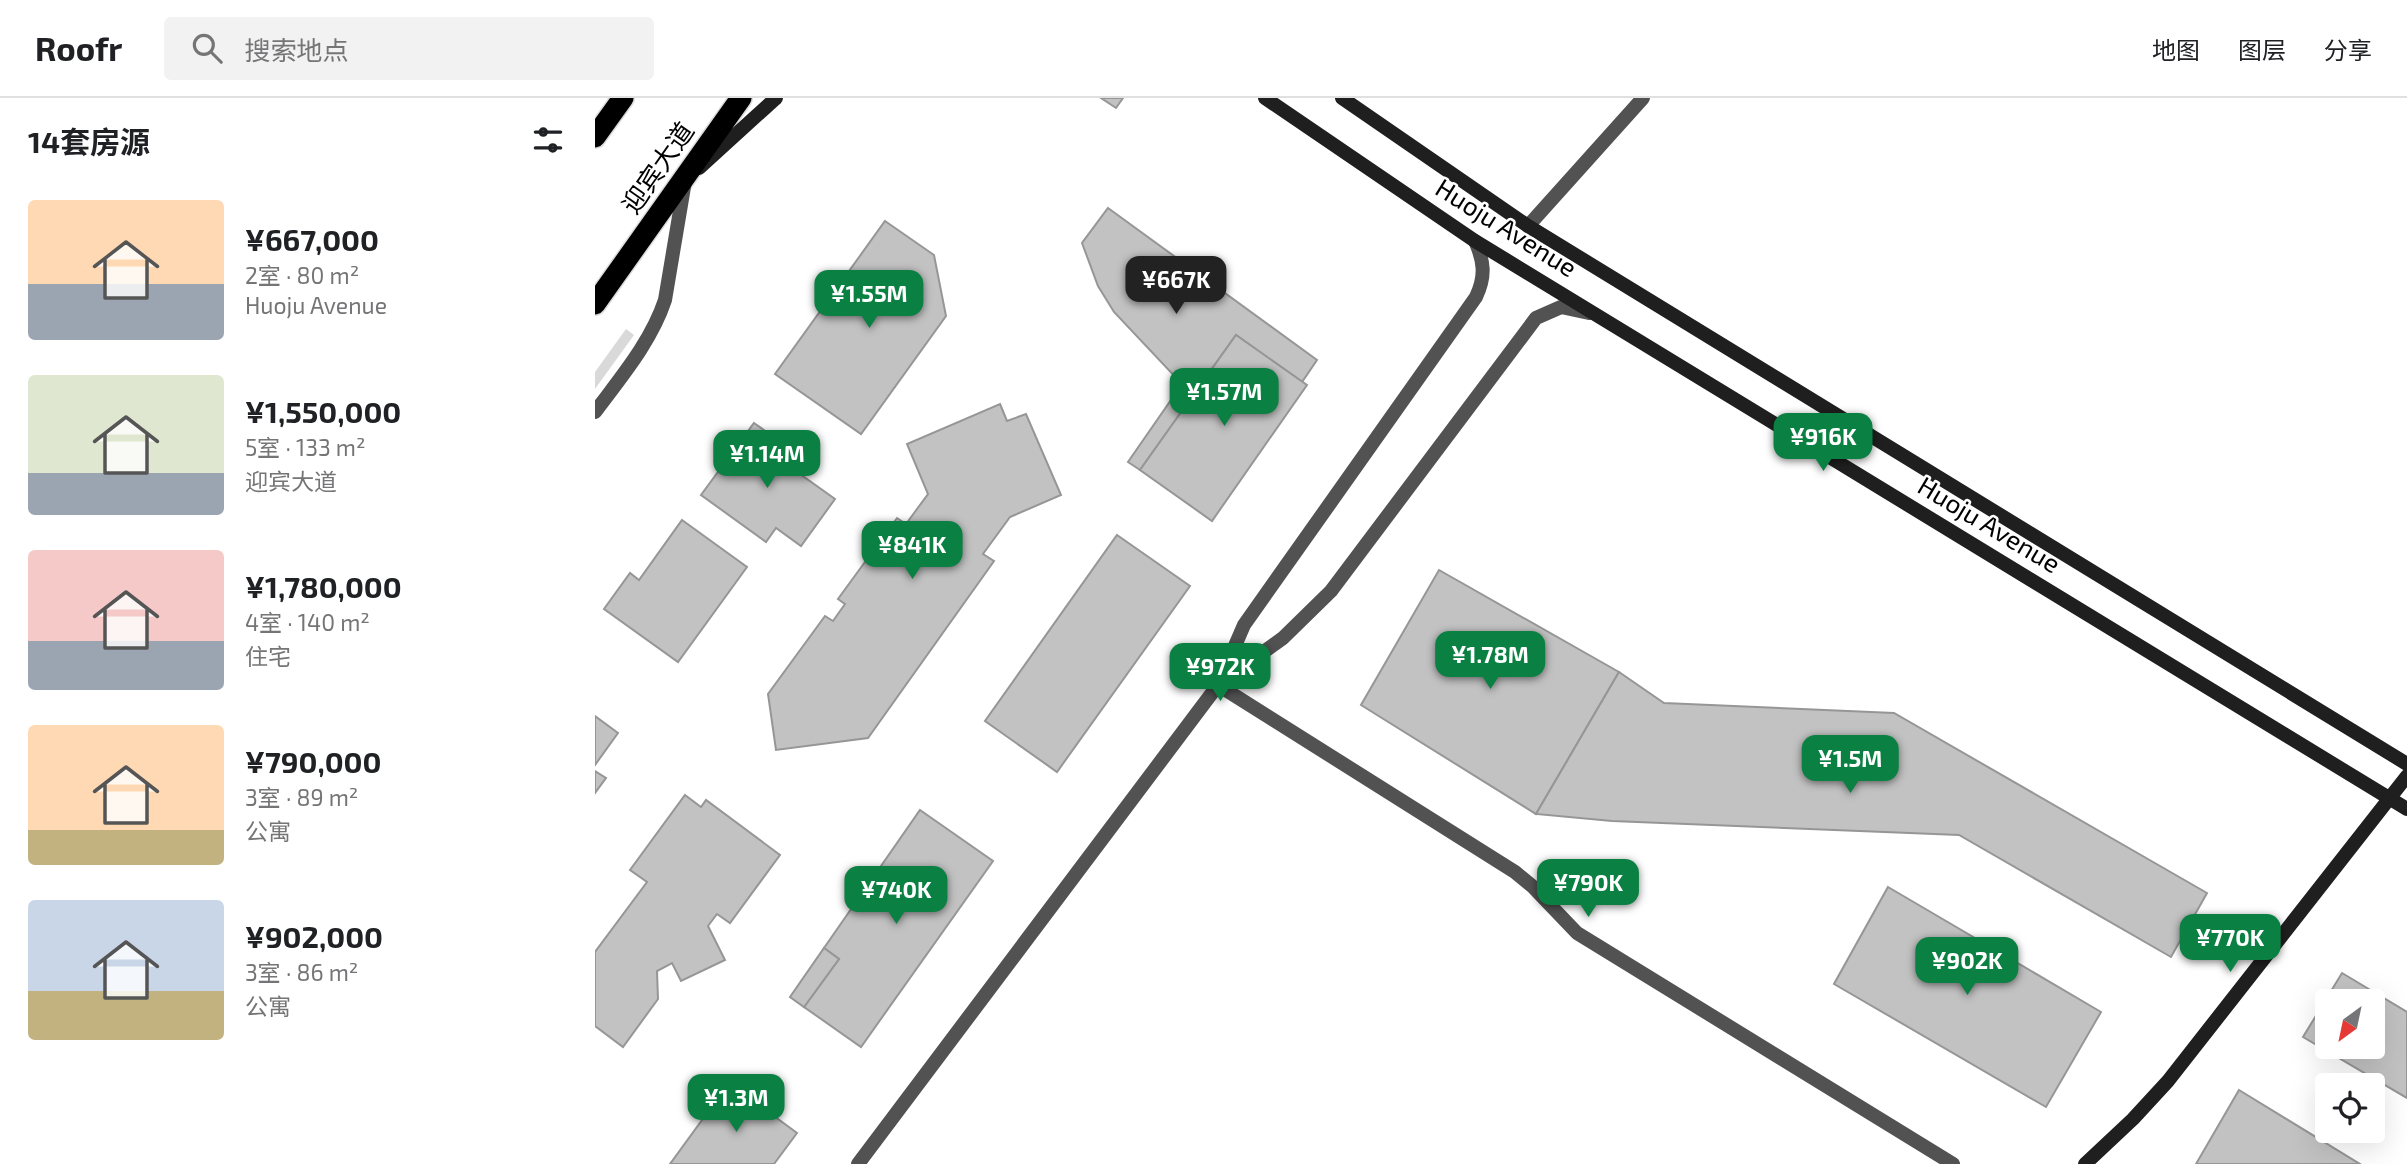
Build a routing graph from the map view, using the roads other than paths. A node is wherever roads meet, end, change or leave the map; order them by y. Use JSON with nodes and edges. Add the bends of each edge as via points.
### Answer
{"nodes":[{"id":1,"x":624,"y":98,"type":"edge"},
{"id":2,"x":733,"y":98,"type":"edge"},
{"id":3,"x":741,"y":98,"type":"edge"},
{"id":4,"x":776,"y":98,"type":"edge"},
{"id":5,"x":1265,"y":98,"type":"edge"},
{"id":6,"x":1342,"y":98,"type":"edge"},
{"id":7,"x":1643,"y":98,"type":"edge"},
{"id":8,"x":726,"y":119,"type":"junction"},
{"id":9,"x":595,"y":137,"type":"edge"},
{"id":10,"x":685,"y":181,"type":"junction"},
{"id":11,"x":1528,"y":226,"type":"junction"},
{"id":12,"x":1475,"y":241,"type":"junction"},
{"id":13,"x":595,"y":304,"type":"edge"},
{"id":14,"x":1600,"y":316,"type":"junction"},
{"id":15,"x":595,"y":412,"type":"edge"},
{"id":16,"x":1218,"y":685,"type":"junction"},
{"id":17,"x":2407,"y":764,"type":"edge"},
{"id":18,"x":2407,"y":776,"type":"edge"},
{"id":19,"x":2390,"y":798,"type":"junction"},
{"id":20,"x":2407,"y":809,"type":"edge"},
{"id":21,"x":857,"y":1164,"type":"edge"},
{"id":22,"x":1954,"y":1164,"type":"edge"},
{"id":23,"x":2085,"y":1164,"type":"edge"}],
"edges":[{"from":1,"to":9,"type":"highway"},
{"from":2,"to":8,"type":"highway"},
{"from":3,"to":8,"type":"highway","name":"迎宾大道"},
{"from":4,"to":10,"type":"main road"},
{"from":5,"to":12,"type":"main road","name":"Huoju Avenue"},
{"from":6,"to":11,"type":"main road","name":"Huoju Avenue"},
{"from":7,"to":11,"type":"street"},
{"from":8,"to":10,"type":"highway","name":"迎宾大道"},
{"from":10,"to":13,"type":"highway","name":"迎宾大道"},
{"from":10,"to":15,"type":"street","via":[[659,319]]},
{"from":11,"to":17,"type":"main road","name":"Huoju Avenue"},
{"from":12,"to":14,"type":"main road","name":"Huoju Avenue"},
{"from":12,"to":16,"type":"street","via":[[1484,269],[1476,297],[1244,625]]},
{"from":14,"to":16,"type":"street","via":[[1561,307],[1536,318],[1331,591],[1283,638]]},
{"from":14,"to":19,"type":"main road","name":"Huoju Avenue"},
{"from":16,"to":21,"type":"street"},
{"from":16,"to":22,"type":"street","via":[[1515,872],[1594,944]]},
{"from":18,"to":19,"type":"main road"},
{"from":19,"to":20,"type":"main road","name":"Huoju Avenue"},
{"from":19,"to":23,"type":"main road","via":[[2168,1081]]}]}
